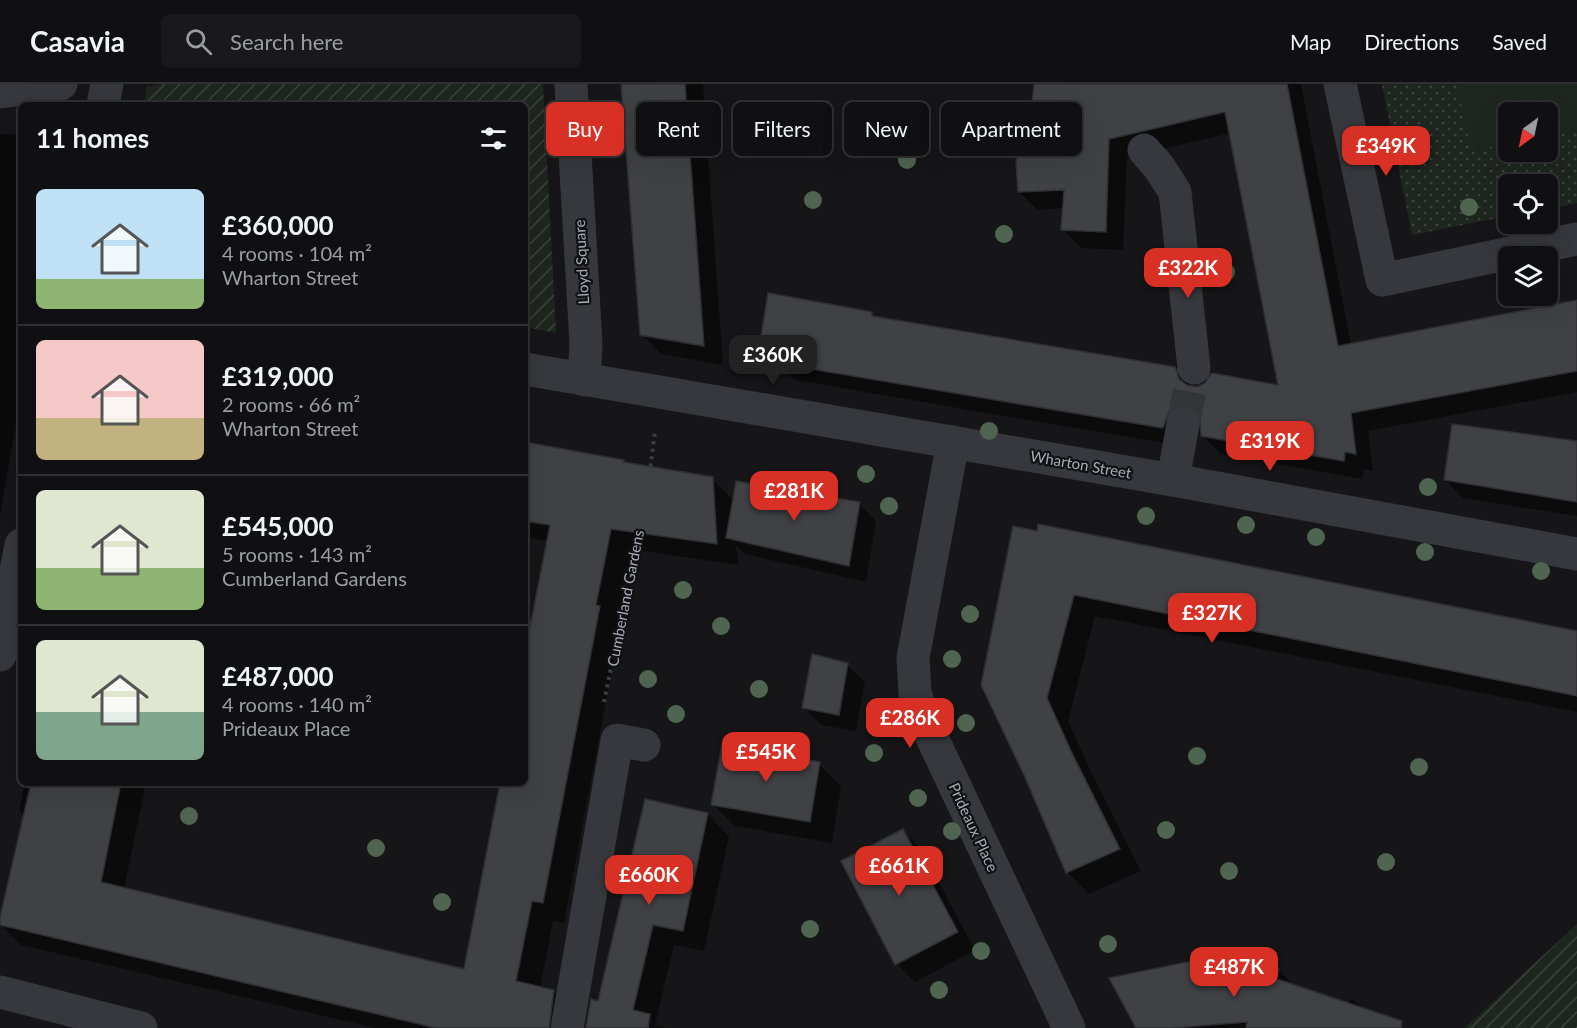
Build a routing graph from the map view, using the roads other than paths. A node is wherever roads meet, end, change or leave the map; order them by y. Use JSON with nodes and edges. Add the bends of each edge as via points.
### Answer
{"nodes":[{"id":1,"x":61,"y":84,"type":"edge"},
{"id":2,"x":107,"y":84,"type":"edge"},
{"id":3,"x":571,"y":84,"type":"edge"},
{"id":4,"x":1340,"y":84,"type":"edge"},
{"id":5,"x":0,"y":92,"type":"edge"},
{"id":6,"x":104,"y":102,"type":"edge"},
{"id":7,"x":1144,"y":150,"type":"dead end"},
{"id":8,"x":1577,"y":239,"type":"edge"},
{"id":9,"x":1194,"y":368,"type":"tunnel mouth"},
{"id":10,"x":528,"y":370,"type":"edge"},
{"id":11,"x":584,"y":380,"type":"junction"},
{"id":12,"x":1183,"y":423,"type":"tunnel mouth"},
{"id":13,"x":953,"y":442,"type":"junction"},
{"id":14,"x":1173,"y":480,"type":"junction"},
{"id":15,"x":1577,"y":554,"type":"edge"},
{"id":16,"x":18,"y":561,"type":"edge"},
{"id":17,"x":0,"y":655,"type":"edge"},
{"id":18,"x":631,"y":743,"type":"road end"},
{"id":19,"x":0,"y":992,"type":"edge"},
{"id":20,"x":141,"y":1028,"type":"edge"},
{"id":21,"x":567,"y":1028,"type":"edge"},
{"id":22,"x":1069,"y":1028,"type":"edge"}],
"edges":[{"from":1,"to":5,"type":"street"},
{"from":2,"to":6,"type":"street"},
{"from":3,"to":11,"type":"street","name":"Lloyd Square","via":[[586,344]]},
{"from":4,"to":8,"type":"street","via":[[1382,280]]},
{"from":7,"to":9,"type":"street","via":[[1175,192]]},
{"from":10,"to":11,"type":"street"},
{"from":11,"to":13,"type":"street","name":"Wharton Street"},
{"from":12,"to":14,"type":"street"},
{"from":13,"to":14,"type":"street","name":"Wharton Street"},
{"from":13,"to":22,"type":"street","name":"Prideaux Place","via":[[913,658],[915,693],[928,729]]},
{"from":14,"to":15,"type":"street","name":"Wharton Street"},
{"from":16,"to":17,"type":"street"},
{"from":18,"to":21,"type":"street"},
{"from":19,"to":20,"type":"street"}]}
